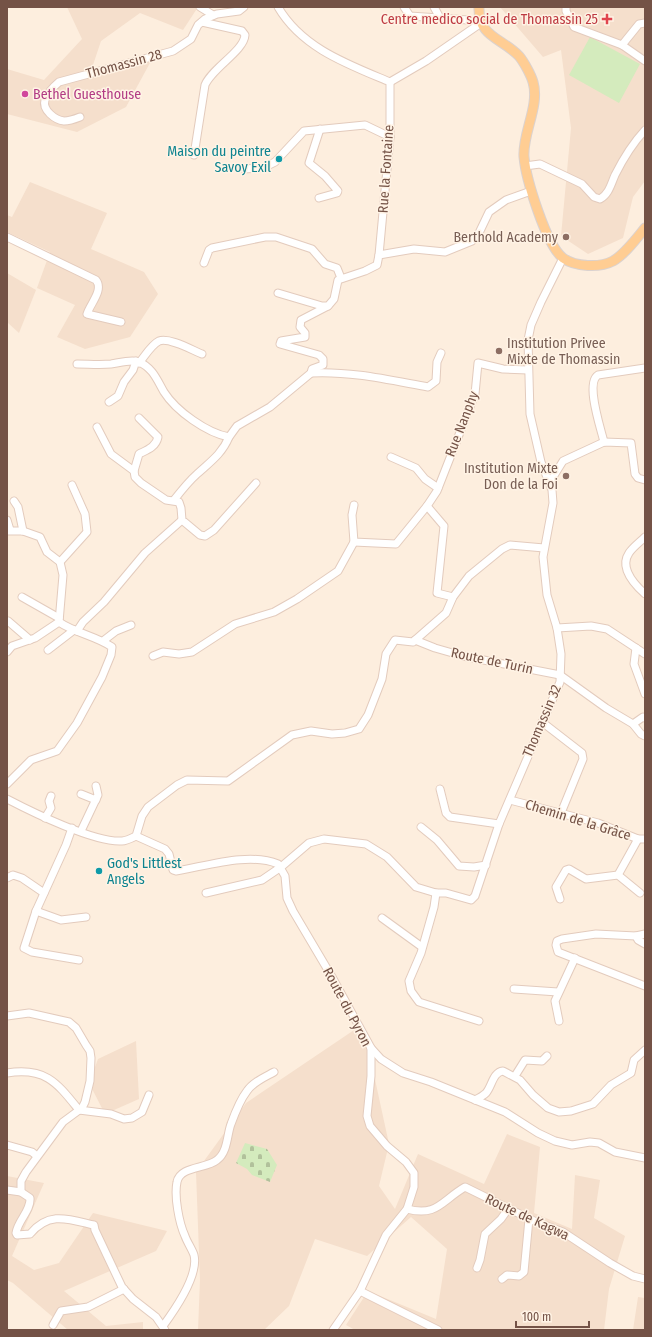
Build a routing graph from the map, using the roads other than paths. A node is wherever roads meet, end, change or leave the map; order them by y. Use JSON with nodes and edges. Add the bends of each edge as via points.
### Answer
{"nodes":[{"id":1,"x":200,"y":7,"type":"edge"},
{"id":2,"x":244,"y":7,"type":"edge"},
{"id":3,"x":278,"y":7,"type":"edge"},
{"id":4,"x":404,"y":7,"type":"edge"},
{"id":5,"x":434,"y":7,"type":"edge"},
{"id":6,"x":478,"y":7,"type":"edge"},
{"id":7,"x":566,"y":7,"type":"edge"},
{"id":8,"x":213,"y":15,"type":"junction"},
{"id":9,"x":440,"y":18,"type":"junction"},
{"id":10,"x":202,"y":22,"type":"junction"},
{"id":11,"x":645,"y":23,"type":"edge"},
{"id":12,"x":480,"y":24,"type":"junction"},
{"id":13,"x":622,"y":45,"type":"junction"},
{"id":14,"x":645,"y":61,"type":"edge"},
{"id":15,"x":390,"y":82,"type":"junction"},
{"id":16,"x":80,"y":117,"type":"dead end"},
{"id":17,"x":320,"y":129,"type":"junction"},
{"id":18,"x":645,"y":130,"type":"edge"},
{"id":19,"x":390,"y":137,"type":"junction"},
{"id":20,"x":194,"y":155,"type":"dead end"},
{"id":21,"x":525,"y":166,"type":"junction"},
{"id":22,"x":244,"y":169,"type":"dead end"},
{"id":23,"x":531,"y":191,"type":"junction"},
{"id":24,"x":319,"y":198,"type":"dead end"},
{"id":25,"x":645,"y":228,"type":"edge"},
{"id":26,"x":9,"y":238,"type":"edge"},
{"id":27,"x":379,"y":255,"type":"junction"},
{"id":28,"x":563,"y":258,"type":"junction"},
{"id":29,"x":204,"y":264,"type":"dead end"},
{"id":30,"x":341,"y":278,"type":"junction"},
{"id":31,"x":278,"y":293,"type":"dead end"},
{"id":32,"x":328,"y":306,"type":"junction"},
{"id":33,"x":121,"y":322,"type":"dead end"},
{"id":34,"x":441,"y":353,"type":"dead end"},
{"id":35,"x":202,"y":354,"type":"dead end"},
{"id":36,"x":138,"y":362,"type":"junction"},
{"id":37,"x":77,"y":364,"type":"dead end"},
{"id":38,"x":645,"y":368,"type":"edge"},
{"id":39,"x":528,"y":370,"type":"junction"},
{"id":40,"x":311,"y":373,"type":"junction"},
{"id":41,"x":109,"y":402,"type":"dead end"},
{"id":42,"x":139,"y":418,"type":"dead end"},
{"id":43,"x":97,"y":427,"type":"dead end"},
{"id":44,"x":229,"y":436,"type":"junction"},
{"id":45,"x":604,"y":442,"type":"junction"},
{"id":46,"x":391,"y":457,"type":"dead end"},
{"id":47,"x":134,"y":471,"type":"junction"},
{"id":48,"x":645,"y":480,"type":"edge"},
{"id":49,"x":550,"y":482,"type":"junction"},
{"id":50,"x":256,"y":483,"type":"dead end"},
{"id":51,"x":72,"y":485,"type":"dead end"},
{"id":52,"x":438,"y":488,"type":"junction"},
{"id":53,"x":174,"y":500,"type":"junction"},
{"id":54,"x":14,"y":501,"type":"dead end"},
{"id":55,"x":354,"y":505,"type":"dead end"},
{"id":56,"x":427,"y":506,"type":"junction"},
{"id":57,"x":7,"y":520,"type":"edge"},
{"id":58,"x":182,"y":520,"type":"junction"},
{"id":59,"x":9,"y":530,"type":"edge"},
{"id":60,"x":23,"y":531,"type":"junction"},
{"id":61,"x":645,"y":537,"type":"edge"},
{"id":62,"x":354,"y":542,"type":"junction"},
{"id":63,"x":544,"y":548,"type":"junction"},
{"id":64,"x":60,"y":562,"type":"junction"},
{"id":65,"x":645,"y":594,"type":"edge"},
{"id":66,"x":22,"y":597,"type":"dead end"},
{"id":67,"x":453,"y":597,"type":"junction"},
{"id":68,"x":59,"y":620,"type":"junction"},
{"id":69,"x":8,"y":621,"type":"edge"},
{"id":70,"x":131,"y":625,"type":"dead end"},
{"id":71,"x":557,"y":628,"type":"junction"},
{"id":72,"x":76,"y":630,"type":"junction"},
{"id":73,"x":30,"y":640,"type":"junction"},
{"id":74,"x":415,"y":640,"type":"junction"},
{"id":75,"x":103,"y":641,"type":"junction"},
{"id":76,"x":636,"y":648,"type":"junction"},
{"id":77,"x":48,"y":650,"type":"dead end"},
{"id":78,"x":7,"y":652,"type":"edge"},
{"id":79,"x":645,"y":654,"type":"edge"},
{"id":80,"x":153,"y":656,"type":"dead end"},
{"id":81,"x":560,"y":676,"type":"junction"},
{"id":82,"x":645,"y":694,"type":"edge"},
{"id":83,"x":645,"y":718,"type":"edge"},
{"id":84,"x":542,"y":722,"type":"junction"},
{"id":85,"x":634,"y":724,"type":"junction"},
{"id":86,"x":645,"y":736,"type":"edge"},
{"id":87,"x":7,"y":784,"type":"edge"},
{"id":88,"x":96,"y":786,"type":"dead end"},
{"id":89,"x":440,"y":789,"type":"dead end"},
{"id":90,"x":81,"y":794,"type":"dead end"},
{"id":91,"x":51,"y":796,"type":"dead end"},
{"id":92,"x":7,"y":799,"type":"edge"},
{"id":93,"x":96,"y":800,"type":"junction"},
{"id":94,"x":510,"y":800,"type":"junction"},
{"id":95,"x":561,"y":813,"type":"junction"},
{"id":96,"x":45,"y":818,"type":"junction"},
{"id":97,"x":500,"y":824,"type":"junction"},
{"id":98,"x":421,"y":827,"type":"dead end"},
{"id":99,"x":72,"y":828,"type":"junction"},
{"id":100,"x":81,"y":831,"type":"junction"},
{"id":101,"x":136,"y":836,"type":"junction"},
{"id":102,"x":642,"y":839,"type":"edge"},
{"id":103,"x":486,"y":865,"type":"junction"},
{"id":104,"x":281,"y":867,"type":"junction"},
{"id":105,"x":618,"y":875,"type":"junction"},
{"id":106,"x":7,"y":878,"type":"edge"},
{"id":107,"x":44,"y":893,"type":"junction"},
{"id":108,"x":206,"y":893,"type":"dead end"},
{"id":109,"x":436,"y":893,"type":"junction"},
{"id":110,"x":640,"y":893,"type":"dead end"},
{"id":111,"x":560,"y":899,"type":"dead end"},
{"id":112,"x":36,"y":911,"type":"junction"},
{"id":113,"x":86,"y":917,"type":"dead end"},
{"id":114,"x":382,"y":918,"type":"dead end"},
{"id":115,"x":645,"y":934,"type":"edge"},
{"id":116,"x":636,"y":936,"type":"junction"},
{"id":117,"x":645,"y":944,"type":"edge"},
{"id":118,"x":422,"y":947,"type":"junction"},
{"id":119,"x":574,"y":958,"type":"junction"},
{"id":120,"x":79,"y":960,"type":"dead end"},
{"id":121,"x":645,"y":986,"type":"edge"},
{"id":122,"x":514,"y":989,"type":"dead end"},
{"id":123,"x":558,"y":992,"type":"junction"},
{"id":124,"x":7,"y":1016,"type":"edge"},
{"id":125,"x":558,"y":1020,"type":"dead end"},
{"id":126,"x":479,"y":1022,"type":"dead end"},
{"id":127,"x":371,"y":1048,"type":"junction"},
{"id":128,"x":645,"y":1050,"type":"edge"},
{"id":129,"x":547,"y":1056,"type":"dead end"},
{"id":130,"x":274,"y":1072,"type":"dead end"},
{"id":131,"x":7,"y":1073,"type":"edge"},
{"id":132,"x":515,"y":1076,"type":"junction"},
{"id":133,"x":149,"y":1095,"type":"dead end"},
{"id":134,"x":475,"y":1100,"type":"junction"},
{"id":135,"x":79,"y":1110,"type":"junction"},
{"id":136,"x":7,"y":1145,"type":"edge"},
{"id":137,"x":37,"y":1156,"type":"junction"},
{"id":138,"x":645,"y":1158,"type":"edge"},
{"id":139,"x":7,"y":1190,"type":"edge"},
{"id":140,"x":21,"y":1192,"type":"junction"},
{"id":141,"x":407,"y":1209,"type":"junction"},
{"id":142,"x":508,"y":1209,"type":"junction"},
{"id":143,"x":529,"y":1219,"type":"junction"},
{"id":144,"x":477,"y":1268,"type":"dead end"},
{"id":145,"x":502,"y":1279,"type":"dead end"},
{"id":146,"x":645,"y":1279,"type":"edge"},
{"id":147,"x":124,"y":1289,"type":"junction"},
{"id":148,"x":360,"y":1290,"type":"junction"},
{"id":149,"x":53,"y":1325,"type":"dead end"},
{"id":150,"x":164,"y":1328,"type":"edge"},
{"id":151,"x":332,"y":1330,"type":"edge"},
{"id":152,"x":438,"y":1330,"type":"edge"}],
"edges":[{"from":1,"to":8,"type":"street"},
{"from":2,"to":8,"type":"street","name":"Thomassin 28","via":[[239,11]]},
{"from":3,"to":15,"type":"street","via":[[296,32],[320,50]]},
{"from":4,"to":9,"type":"street","via":[[410,16]]},
{"from":5,"to":9,"type":"street"},
{"from":6,"to":12,"type":"main road"},
{"from":7,"to":13,"type":"street","via":[[574,27]]},
{"from":8,"to":10,"type":"street","name":"Thomassin 28"},
{"from":9,"to":12,"type":"street","via":[[468,20]]},
{"from":10,"to":16,"type":"street","name":"Thomassin 28","via":[[191,39],[173,51],[58,82],[44,102],[46,109],[52,116],[63,121]]},
{"from":10,"to":20,"type":"street","via":[[242,31],[245,38],[228,59],[208,77]]},
{"from":11,"to":13,"type":"street","via":[[639,24]]},
{"from":12,"to":15,"type":"street"},
{"from":12,"to":21,"type":"main road","via":[[519,56],[533,81],[536,96],[524,155]]},
{"from":13,"to":14,"type":"street"},
{"from":15,"to":19,"type":"street","name":"Rue la Fontaine"},
{"from":17,"to":19,"type":"street","via":[[365,125]]},
{"from":17,"to":22,"type":"street","via":[[302,132],[275,162],[263,168]]},
{"from":17,"to":24,"type":"street","via":[[309,163],[338,191]]},
{"from":18,"to":21,"type":"street","via":[[635,141],[608,192],[600,199],[594,197],[582,184],[540,164]]},
{"from":19,"to":27,"type":"street","name":"Rue la Fontaine"},
{"from":21,"to":23,"type":"main road"},
{"from":23,"to":27,"type":"street","via":[[506,200],[489,212],[472,241],[445,252],[414,250]]},
{"from":23,"to":28,"type":"main road","via":[[540,218],[554,247]]},
{"from":25,"to":28,"type":"main road","via":[[614,261],[599,266]]},
{"from":26,"to":33,"type":"street","via":[[96,280],[99,286],[87,314]]},
{"from":27,"to":30,"type":"street","via":[[377,265],[372,269]]},
{"from":28,"to":39,"type":"street","name":"Thomassin 32","via":[[531,325]]},
{"from":29,"to":30,"type":"street","via":[[212,248],[271,237],[312,249],[325,264],[337,268]]},
{"from":30,"to":32,"type":"street","via":[[336,284],[334,299]]},
{"from":31,"to":32,"type":"street"},
{"from":32,"to":40,"type":"street","via":[[301,320],[300,326],[306,334],[305,337],[280,343],[282,346],[314,352],[324,359],[323,365],[312,369]]},
{"from":34,"to":40,"type":"street","via":[[437,362],[436,381],[428,387],[335,372]]},
{"from":35,"to":36,"type":"street","via":[[162,340]]},
{"from":36,"to":37,"type":"street"},
{"from":36,"to":41,"type":"street","via":[[118,396]]},
{"from":36,"to":44,"type":"street","via":[[150,369],[165,393],[198,425]]},
{"from":38,"to":45,"type":"street","via":[[598,375],[594,378],[592,388]]},
{"from":39,"to":49,"type":"street","name":"Thomassin 32","via":[[534,436],[540,462]]},
{"from":39,"to":52,"type":"street","name":"Rue Nanphy","via":[[503,369],[478,363],[475,394]]},
{"from":40,"to":44,"type":"street","via":[[270,407],[237,426]]},
{"from":42,"to":47,"type":"street","via":[[158,438],[151,449],[139,454]]},
{"from":43,"to":47,"type":"street","via":[[111,454]]},
{"from":44,"to":53,"type":"street","via":[[217,456],[195,475]]},
{"from":45,"to":48,"type":"street","via":[[631,443],[635,474]]},
{"from":45,"to":49,"type":"street","via":[[563,461]]},
{"from":46,"to":52,"type":"street","via":[[416,468]]},
{"from":47,"to":53,"type":"street","via":[[135,478],[141,483],[166,500]]},
{"from":49,"to":63,"type":"street","name":"Thomassin 32","via":[[553,503]]},
{"from":50,"to":58,"type":"street","via":[[214,530],[205,536],[200,535]]},
{"from":51,"to":64,"type":"street","via":[[85,514],[87,532]]},
{"from":52,"to":56,"type":"street","name":"Rue Nanphy"},
{"from":53,"to":58,"type":"street","via":[[179,502]]},
{"from":54,"to":60,"type":"street","via":[[18,507]]},
{"from":55,"to":62,"type":"street"},
{"from":56,"to":62,"type":"street","name":"Rue Nanphy","via":[[396,544]]},
{"from":56,"to":67,"type":"street","via":[[444,526],[437,593]]},
{"from":57,"to":59,"type":"street"},
{"from":58,"to":72,"type":"street","via":[[145,553],[104,602]]},
{"from":59,"to":60,"type":"street"},
{"from":60,"to":64,"type":"street","via":[[40,537],[47,552]]},
{"from":61,"to":65,"type":"street","via":[[629,553],[626,563],[629,576]]},
{"from":62,"to":80,"type":"street","via":[[338,571],[297,599],[274,612],[235,624],[192,652],[163,652]]},
{"from":63,"to":67,"type":"street","via":[[510,545],[502,549],[469,576]]},
{"from":63,"to":71,"type":"street","name":"Thomassin 32","via":[[547,595]]},
{"from":64,"to":68,"type":"street","via":[[63,575]]},
{"from":66,"to":68,"type":"street"},
{"from":67,"to":74,"type":"street","via":[[446,613]]},
{"from":68,"to":72,"type":"street"},
{"from":68,"to":73,"type":"street"},
{"from":69,"to":73,"type":"street"},
{"from":70,"to":75,"type":"street","via":[[116,631]]},
{"from":71,"to":76,"type":"street","via":[[591,626],[607,629]]},
{"from":71,"to":81,"type":"street","name":"Thomassin 32","via":[[561,654]]},
{"from":72,"to":75,"type":"street"},
{"from":72,"to":77,"type":"street"},
{"from":73,"to":78,"type":"street","via":[[12,646]]},
{"from":74,"to":81,"type":"street","name":"Route de Turin","via":[[470,657]]},
{"from":74,"to":101,"type":"street","via":[[395,640],[386,654],[382,679],[368,715],[359,729],[345,733],[311,731],[292,735],[228,781],[186,780],[148,808],[142,816]]},
{"from":75,"to":87,"type":"street","via":[[112,647],[111,655],[77,723],[57,751],[31,760]]},
{"from":76,"to":79,"type":"street"},
{"from":76,"to":82,"type":"street","via":[[634,664]]},
{"from":81,"to":84,"type":"street","name":"Thomassin 32","via":[[556,694]]},
{"from":81,"to":85,"type":"street","name":"Route de Turin"},
{"from":83,"to":85,"type":"street","via":[[642,717]]},
{"from":84,"to":94,"type":"street","name":"Thomassin 32"},
{"from":84,"to":95,"type":"street","via":[[582,752],[583,757]]},
{"from":85,"to":86,"type":"street","name":"Route de Turin"},
{"from":88,"to":93,"type":"street"},
{"from":89,"to":97,"type":"street","via":[[446,813],[450,816]]},
{"from":90,"to":93,"type":"street"},
{"from":91,"to":96,"type":"street","via":[[51,808]]},
{"from":92,"to":96,"type":"street"},
{"from":93,"to":100,"type":"street"},
{"from":94,"to":95,"type":"street","name":"Chemin de la Grâce"},
{"from":94,"to":97,"type":"street","name":"Thomassin 32"},
{"from":95,"to":102,"type":"street","name":"Chemin de la Grâce"},
{"from":96,"to":99,"type":"street"},
{"from":97,"to":103,"type":"street","name":"Thomassin 32"},
{"from":98,"to":103,"type":"street","via":[[437,840],[459,866]]},
{"from":99,"to":100,"type":"street"},
{"from":99,"to":107,"type":"street"},
{"from":100,"to":101,"type":"street","via":[[107,840],[122,841]]},
{"from":101,"to":104,"type":"street","via":[[165,849],[172,870],[176,871],[248,858],[265,859]]},
{"from":102,"to":105,"type":"street"},
{"from":103,"to":109,"type":"street","name":"Thomassin 32","via":[[475,896],[471,900]]},
{"from":104,"to":108,"type":"street","via":[[262,880]]},
{"from":104,"to":109,"type":"street","via":[[309,843],[324,839],[366,844],[387,857],[416,887]]},
{"from":104,"to":127,"type":"street","name":"Route du Pyron","via":[[292,910]]},
{"from":105,"to":110,"type":"street"},
{"from":105,"to":111,"type":"street","via":[[586,879],[569,869],[556,887]]},
{"from":106,"to":107,"type":"street","via":[[13,875],[22,878]]},
{"from":107,"to":112,"type":"street"},
{"from":109,"to":118,"type":"street"},
{"from":112,"to":113,"type":"street","via":[[61,920]]},
{"from":112,"to":120,"type":"street","via":[[24,948],[32,952]]},
{"from":114,"to":118,"type":"street"},
{"from":115,"to":116,"type":"street"},
{"from":116,"to":117,"type":"street"},
{"from":116,"to":119,"type":"street","via":[[596,934],[557,942],[558,952]]},
{"from":118,"to":126,"type":"street","via":[[409,981],[411,991],[419,1002]]},
{"from":119,"to":121,"type":"street"},
{"from":119,"to":123,"type":"street"},
{"from":122,"to":123,"type":"street"},
{"from":123,"to":125,"type":"street","via":[[555,1005]]},
{"from":124,"to":135,"type":"street","via":[[29,1013],[69,1022],[76,1028],[90,1051],[91,1058],[87,1095]]},
{"from":127,"to":134,"type":"street","via":[[381,1059],[403,1073]]},
{"from":127,"to":141,"type":"street","name":"Route du Pyron","via":[[367,1116],[370,1126],[414,1173],[414,1187]]},
{"from":128,"to":132,"type":"street","via":[[634,1060],[631,1073],[611,1085],[593,1104],[571,1111],[559,1112],[548,1108]]},
{"from":129,"to":132,"type":"street","via":[[542,1061],[525,1060]]},
{"from":130,"to":150,"type":"street","via":[[247,1091],[231,1124],[220,1157],[182,1173],[178,1178],[176,1190],[181,1227],[194,1255],[194,1262],[193,1271],[182,1296]]},
{"from":131,"to":135,"type":"street","via":[[20,1071],[50,1078]]},
{"from":132,"to":134,"type":"street","via":[[500,1071],[485,1094]]},
{"from":133,"to":135,"type":"street","via":[[142,1112],[132,1118],[124,1119],[106,1113]]},
{"from":134,"to":138,"type":"street","via":[[505,1112],[538,1134],[555,1141],[572,1145],[599,1143],[615,1152]]},
{"from":135,"to":137,"type":"street","via":[[66,1119]]},
{"from":136,"to":137,"type":"street","via":[[32,1152]]},
{"from":137,"to":140,"type":"street","via":[[22,1177]]},
{"from":139,"to":140,"type":"street"},
{"from":140,"to":147,"type":"street","via":[[30,1198],[30,1204],[17,1226],[18,1235],[30,1234],[37,1225],[50,1218],[94,1225]]},
{"from":141,"to":142,"type":"street","name":"Route de Kagwa","via":[[421,1213],[431,1210],[465,1187]]},
{"from":141,"to":148,"type":"street","name":"Route du Pyron","via":[[386,1235]]},
{"from":142,"to":143,"type":"street","name":"Route de Kagwa"},
{"from":142,"to":144,"type":"street","via":[[485,1234]]},
{"from":143,"to":145,"type":"street","via":[[524,1272],[519,1276],[507,1275]]},
{"from":143,"to":146,"type":"street","name":"Route de Kagwa","via":[[563,1232],[610,1263],[633,1276]]},
{"from":147,"to":149,"type":"street","via":[[88,1307],[61,1311]]},
{"from":147,"to":150,"type":"street","via":[[156,1317]]},
{"from":148,"to":151,"type":"street","name":"Route du Pyron"},
{"from":148,"to":152,"type":"street"}]}
